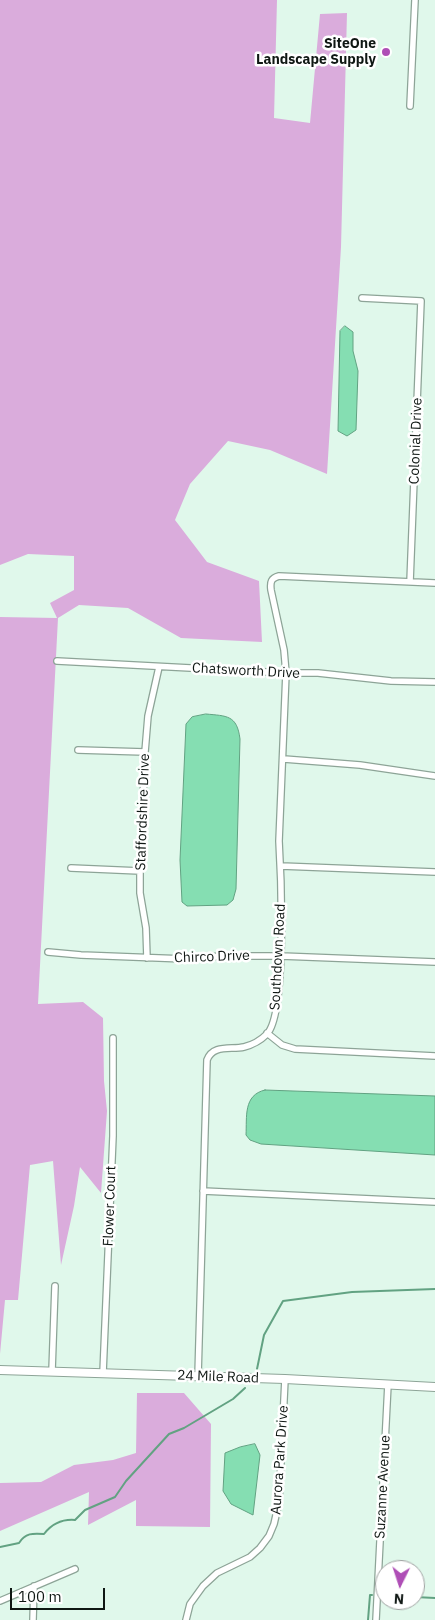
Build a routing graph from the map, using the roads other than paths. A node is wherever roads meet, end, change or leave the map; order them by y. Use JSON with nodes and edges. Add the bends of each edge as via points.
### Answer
{"nodes":[{"id":1,"x":415,"y":0,"type":"edge"},
{"id":2,"x":410,"y":106,"type":"dead end"},
{"id":3,"x":362,"y":298,"type":"dead end"},
{"id":4,"x":410,"y":582,"type":"junction"},
{"id":5,"x":435,"y":583,"type":"edge"},
{"id":6,"x":57,"y":661,"type":"dead end"},
{"id":7,"x":159,"y":667,"type":"junction"},
{"id":8,"x":286,"y":674,"type":"junction"},
{"id":9,"x":435,"y":682,"type":"edge"},
{"id":10,"x":78,"y":750,"type":"dead end"},
{"id":11,"x":145,"y":752,"type":"junction"},
{"id":12,"x":284,"y":759,"type":"junction"},
{"id":13,"x":435,"y":776,"type":"edge"},
{"id":14,"x":281,"y":866,"type":"junction"},
{"id":15,"x":71,"y":868,"type":"dead end"},
{"id":16,"x":140,"y":871,"type":"junction"},
{"id":17,"x":435,"y":872,"type":"edge"},
{"id":18,"x":48,"y":952,"type":"dead end"},
{"id":19,"x":280,"y":956,"type":"junction"},
{"id":20,"x":147,"y":958,"type":"junction"},
{"id":21,"x":435,"y":962,"type":"edge"},
{"id":22,"x":267,"y":1033,"type":"junction"},
{"id":23,"x":113,"y":1038,"type":"dead end"},
{"id":24,"x":435,"y":1056,"type":"edge"},
{"id":25,"x":203,"y":1191,"type":"junction"},
{"id":26,"x":435,"y":1202,"type":"edge"},
{"id":27,"x":55,"y":1286,"type":"dead end"},
{"id":28,"x":0,"y":1370,"type":"edge"},
{"id":29,"x":52,"y":1371,"type":"junction"},
{"id":30,"x":103,"y":1373,"type":"junction"},
{"id":31,"x":198,"y":1376,"type":"junction"},
{"id":32,"x":285,"y":1379,"type":"junction"},
{"id":33,"x":388,"y":1384,"type":"junction"},
{"id":34,"x":435,"y":1387,"type":"edge"},
{"id":35,"x":75,"y":1570,"type":"dead end"},
{"id":36,"x":34,"y":1586,"type":"junction"},
{"id":37,"x":0,"y":1601,"type":"edge"},
{"id":38,"x":33,"y":1620,"type":"edge"},
{"id":39,"x":186,"y":1620,"type":"edge"},
{"id":40,"x":376,"y":1620,"type":"edge"}],
"edges":[{"from":1,"to":2,"type":"street"},
{"from":3,"to":4,"type":"street","name":"Colonial Drive","via":[[421,301]]},
{"from":4,"to":5,"type":"street"},
{"from":4,"to":8,"type":"street","name":"Southdown Road","via":[[273,578],[271,590]]},
{"from":6,"to":7,"type":"street","name":"Chatsworth Drive"},
{"from":7,"to":8,"type":"street","name":"Chatsworth Drive"},
{"from":7,"to":11,"type":"street","name":"Staffordshire Drive","via":[[148,716]]},
{"from":8,"to":9,"type":"street","name":"Chatsworth Drive"},
{"from":8,"to":12,"type":"street","name":"Southdown Road"},
{"from":10,"to":11,"type":"street"},
{"from":11,"to":16,"type":"street","name":"Staffordshire Drive"},
{"from":12,"to":13,"type":"street","via":[[360,765]]},
{"from":12,"to":14,"type":"street","name":"Southdown Road","via":[[279,841]]},
{"from":14,"to":17,"type":"street"},
{"from":14,"to":19,"type":"street","name":"Southdown Road"},
{"from":15,"to":16,"type":"street"},
{"from":16,"to":20,"type":"street","name":"Staffordshire Drive"},
{"from":18,"to":20,"type":"street","name":"Chirco Drive"},
{"from":19,"to":20,"type":"street","name":"Chirco Drive"},
{"from":19,"to":21,"type":"street","name":"Chirco Drive"},
{"from":19,"to":22,"type":"street","name":"Southdown Road","via":[[277,1009]]},
{"from":22,"to":24,"type":"street","via":[[282,1045],[295,1049]]},
{"from":22,"to":25,"type":"street","via":[[247,1046],[221,1048],[209,1055]]},
{"from":23,"to":30,"type":"street","name":"Flower Court"},
{"from":25,"to":26,"type":"street"},
{"from":25,"to":31,"type":"street"},
{"from":27,"to":29,"type":"street"},
{"from":28,"to":29,"type":"street","name":"24 Mile Road"},
{"from":29,"to":30,"type":"street","name":"24 Mile Road"},
{"from":30,"to":31,"type":"street","name":"24 Mile Road"},
{"from":31,"to":32,"type":"street","name":"24 Mile Road"},
{"from":32,"to":33,"type":"street","name":"24 Mile Road"},
{"from":32,"to":39,"type":"street","name":"Aurora Park Drive","via":[[280,1502],[274,1524],[265,1542],[250,1557],[217,1573],[203,1586],[190,1604]]},
{"from":33,"to":34,"type":"street","name":"24 Mile Road"},
{"from":33,"to":40,"type":"street","name":"Suzanne Avenue"},
{"from":35,"to":36,"type":"street"},
{"from":36,"to":37,"type":"street"},
{"from":36,"to":38,"type":"street"}]}
